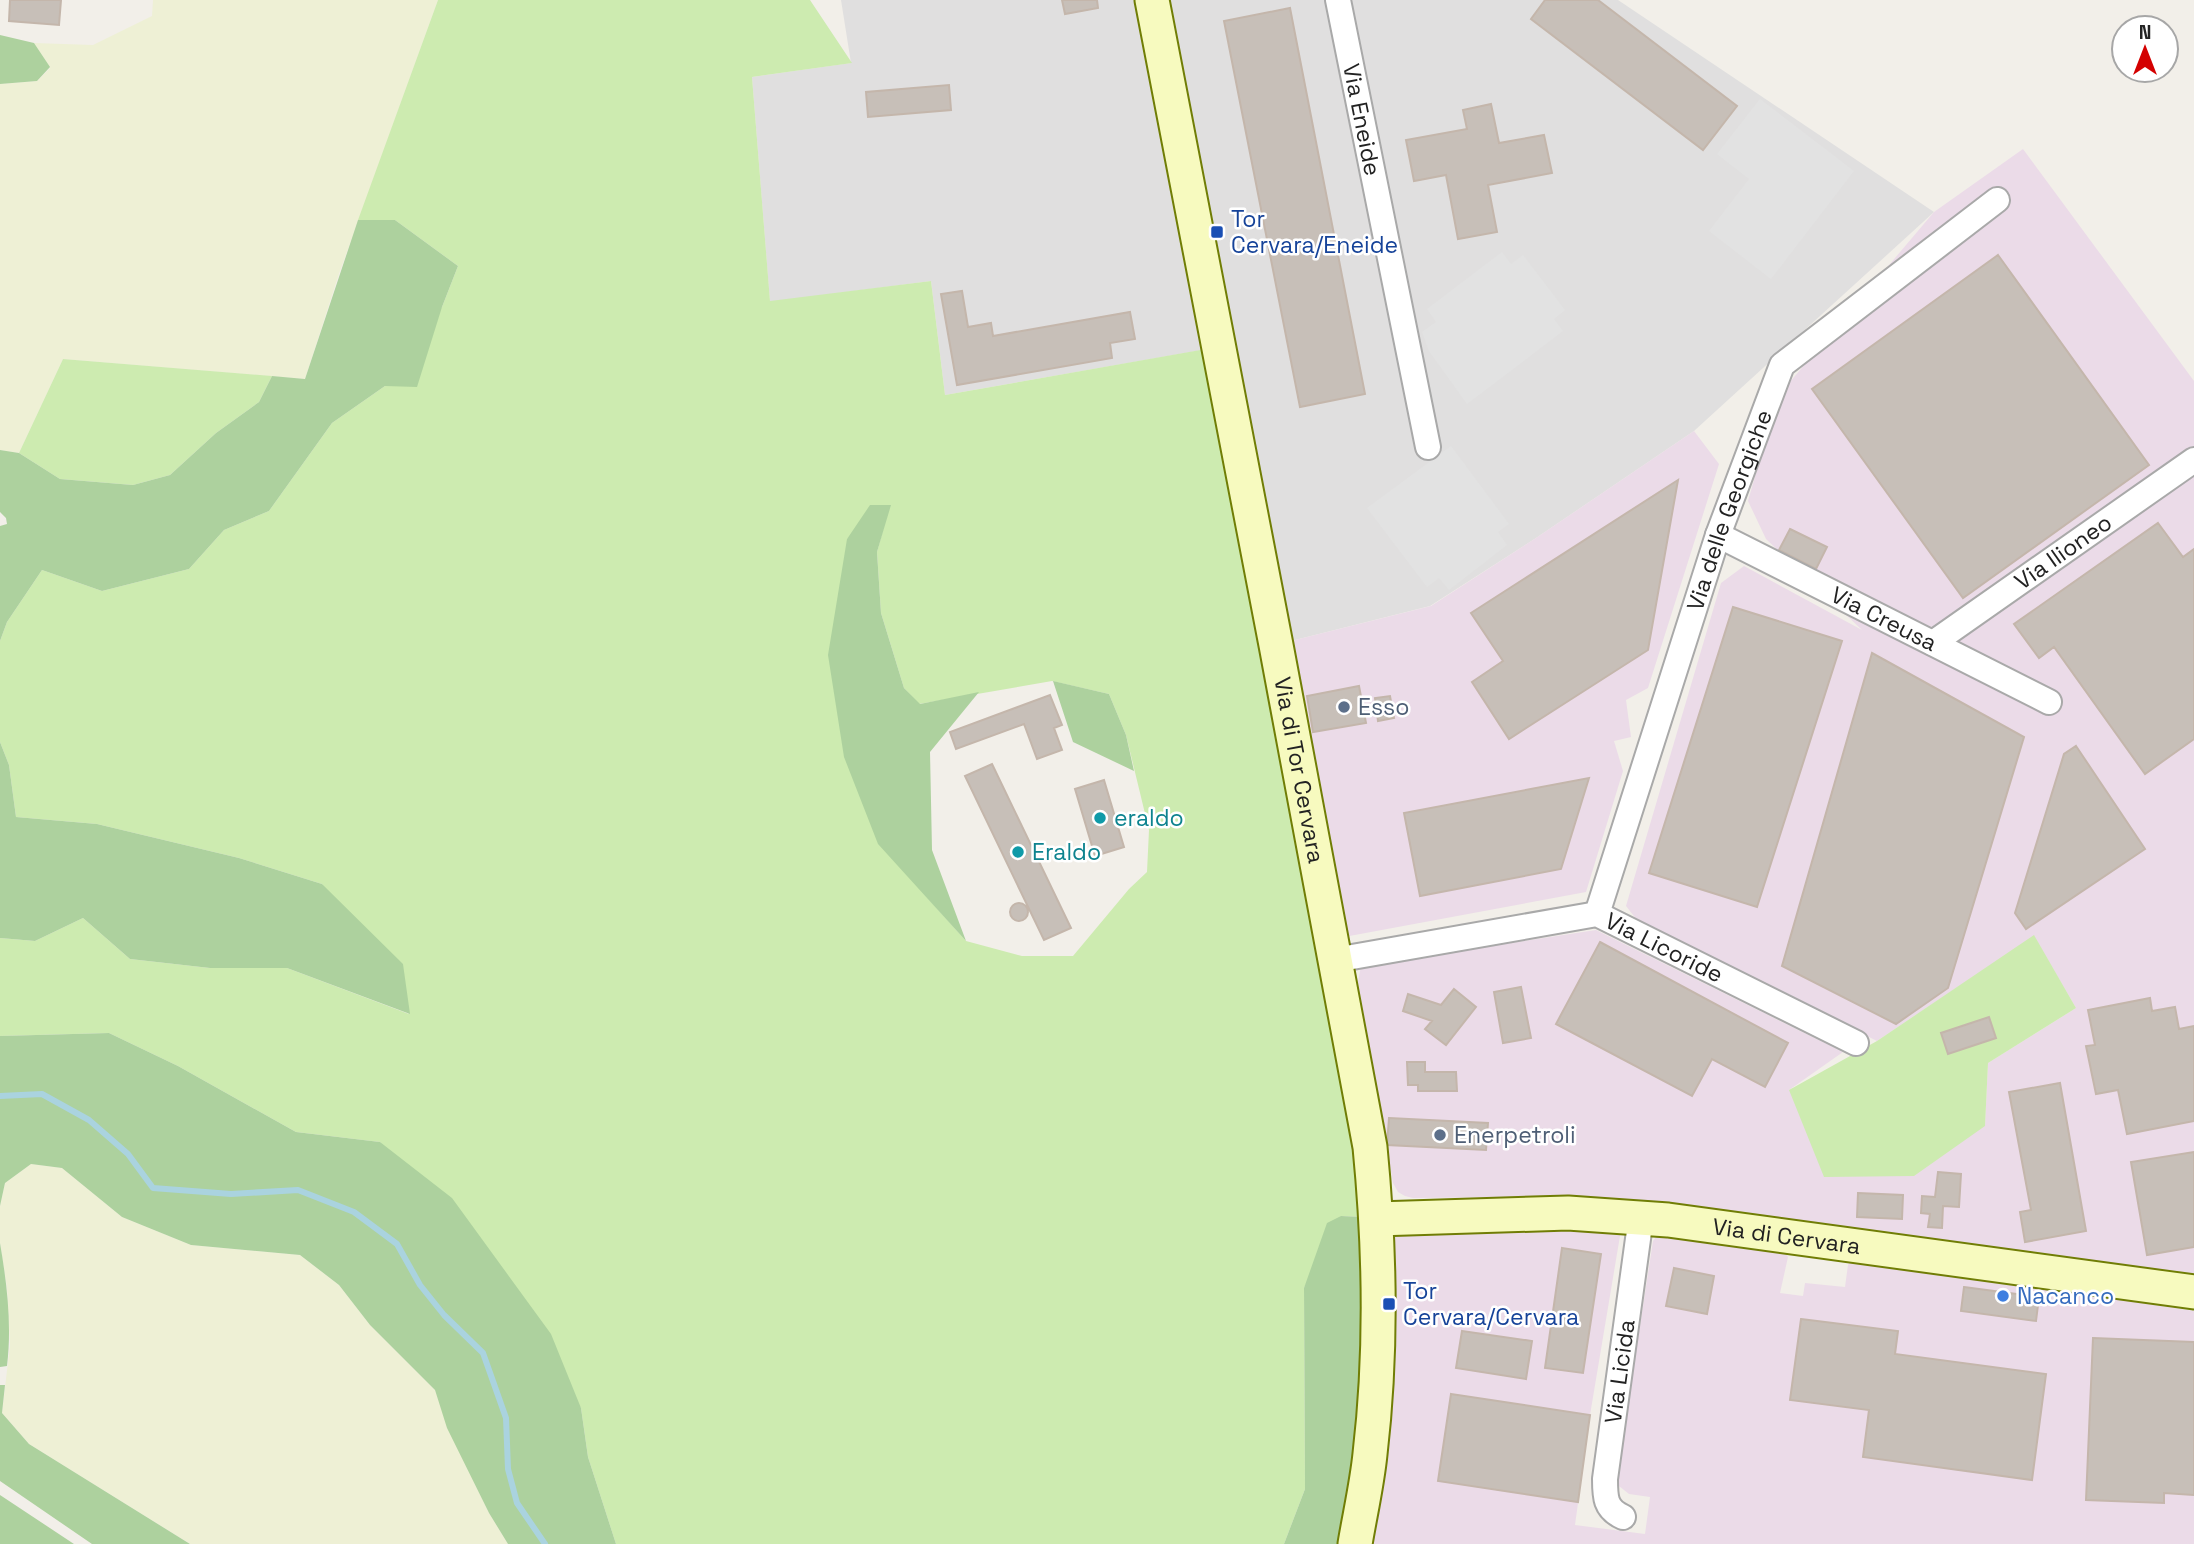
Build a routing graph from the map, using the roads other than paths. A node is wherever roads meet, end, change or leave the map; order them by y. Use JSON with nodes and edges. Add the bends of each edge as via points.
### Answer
{"nodes":[{"id":1,"x":1152,"y":0,"type":"edge"},
{"id":2,"x":1338,"y":0,"type":"edge"},
{"id":3,"x":1997,"y":200,"type":"dead end"},
{"id":4,"x":1428,"y":447,"type":"dead end"},
{"id":5,"x":2194,"y":460,"type":"edge"},
{"id":6,"x":1718,"y":535,"type":"junction"},
{"id":7,"x":1933,"y":643,"type":"junction"},
{"id":8,"x":2049,"y":702,"type":"dead end"},
{"id":9,"x":1597,"y":914,"type":"junction"},
{"id":10,"x":1335,"y":960,"type":"junction"},
{"id":11,"x":1856,"y":1043,"type":"dead end"},
{"id":12,"x":1640,"y":1217,"type":"junction"},
{"id":13,"x":1377,"y":1219,"type":"junction"},
{"id":14,"x":2194,"y":1292,"type":"edge"},
{"id":15,"x":1623,"y":1517,"type":"dead end"},
{"id":16,"x":1355,"y":1544,"type":"edge"}],
"edges":[{"from":1,"to":10,"type":"street","name":"Via di Tor Cervara"},
{"from":2,"to":4,"type":"street","name":"Via Eneide"},
{"from":3,"to":6,"type":"street","name":"Via delle Georgiche","via":[[1782,365]]},
{"from":5,"to":7,"type":"street","name":"Via Ilioneo"},
{"from":6,"to":7,"type":"street","name":"Via Creusa"},
{"from":6,"to":9,"type":"street","name":"Via delle Georgiche"},
{"from":7,"to":8,"type":"street","name":"Via Creusa"},
{"from":9,"to":10,"type":"street","name":"Via Licoride"},
{"from":9,"to":11,"type":"street","name":"Via Licoride"},
{"from":10,"to":13,"type":"street","name":"Via di Tor Cervara","via":[[1370,1147]]},
{"from":12,"to":13,"type":"street","name":"Via di Cervara","via":[[1568,1213]]},
{"from":12,"to":14,"type":"street","name":"Via di Cervara"},
{"from":12,"to":15,"type":"street","name":"Via Licida","via":[[1605,1479],[1606,1501],[1613,1513]]},
{"from":13,"to":16,"type":"street","name":"Via di Tor Cervara","via":[[1376,1388]]}]}
